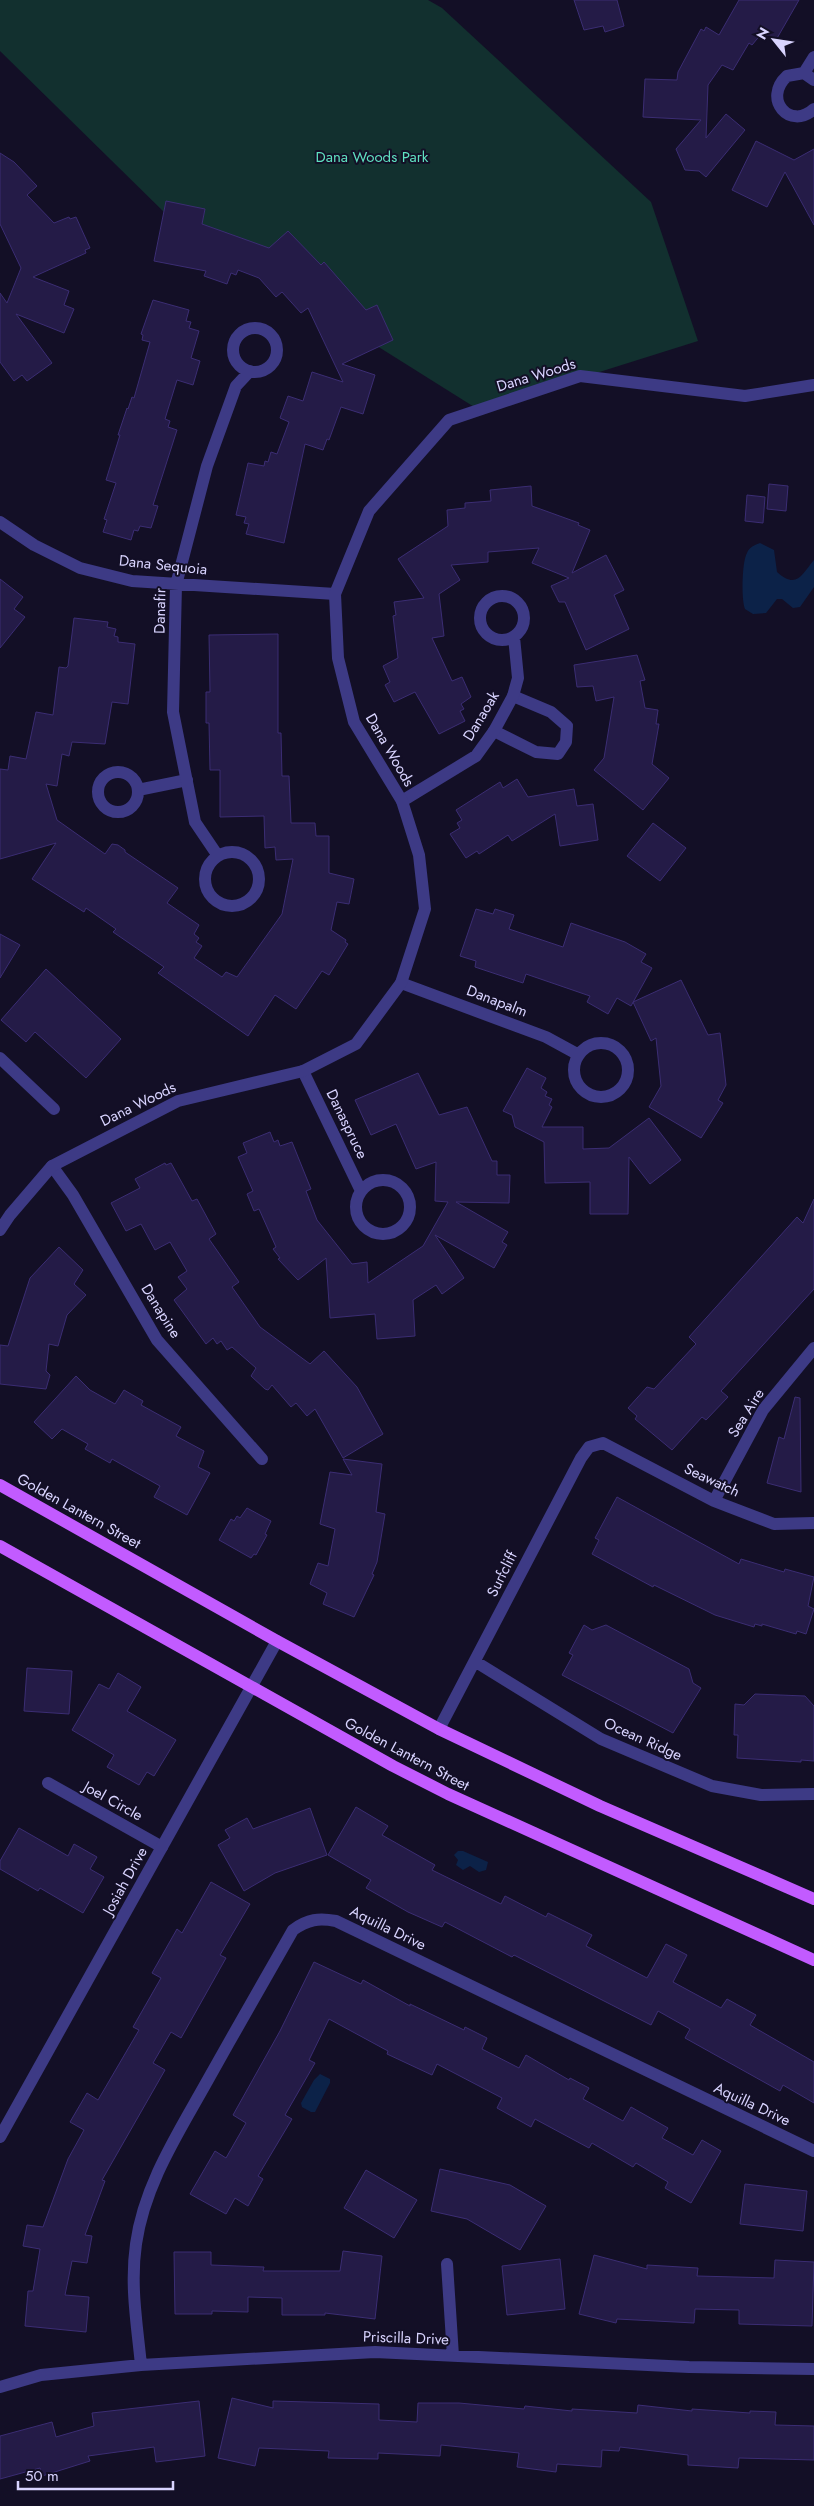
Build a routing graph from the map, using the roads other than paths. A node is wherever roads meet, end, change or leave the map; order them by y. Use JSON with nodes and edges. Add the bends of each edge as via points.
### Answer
{"nodes":[{"id":1,"x":814,"y":57,"type":"edge"},
{"id":2,"x":809,"y":77,"type":"edge"},
{"id":3,"x":814,"y":110,"type":"edge"},
{"id":4,"x":250,"y":371,"type":"dead end"},
{"id":5,"x":814,"y":385,"type":"edge"},
{"id":6,"x":0,"y":522,"type":"edge"},
{"id":7,"x":176,"y":585,"type":"junction"},
{"id":8,"x":335,"y":594,"type":"junction"},
{"id":9,"x":514,"y":637,"type":"dead end"},
{"id":10,"x":513,"y":696,"type":"junction"},
{"id":11,"x":494,"y":731,"type":"junction"},
{"id":12,"x":187,"y":780,"type":"junction"},
{"id":13,"x":138,"y":790,"type":"dead end"},
{"id":14,"x":402,"y":801,"type":"junction"},
{"id":15,"x":218,"y":856,"type":"junction"},
{"id":16,"x":401,"y":983,"type":"junction"},
{"id":17,"x":579,"y":1055,"type":"junction"},
{"id":18,"x":0,"y":1058,"type":"edge"},
{"id":19,"x":303,"y":1071,"type":"junction"},
{"id":20,"x":54,"y":1109,"type":"dead end"},
{"id":21,"x":52,"y":1166,"type":"junction"},
{"id":22,"x":361,"y":1191,"type":"junction"},
{"id":23,"x":0,"y":1230,"type":"edge"},
{"id":24,"x":814,"y":1348,"type":"edge"},
{"id":25,"x":602,"y":1443,"type":"joint"},
{"id":26,"x":262,"y":1459,"type":"dead end"},
{"id":27,"x":0,"y":1485,"type":"edge"},
{"id":28,"x":714,"y":1501,"type":"junction"},
{"id":29,"x":814,"y":1523,"type":"edge"},
{"id":30,"x":0,"y":1546,"type":"edge"},
{"id":31,"x":277,"y":1641,"type":"junction"},
{"id":32,"x":476,"y":1662,"type":"junction"},
{"id":33,"x":252,"y":1687,"type":"junction"},
{"id":34,"x":439,"y":1729,"type":"junction"},
{"id":35,"x":48,"y":1783,"type":"dead end"},
{"id":36,"x":814,"y":1794,"type":"edge"},
{"id":37,"x":162,"y":1847,"type":"junction"},
{"id":38,"x":814,"y":1899,"type":"edge"},
{"id":39,"x":814,"y":1960,"type":"edge"},
{"id":40,"x":0,"y":2137,"type":"edge"},
{"id":41,"x":814,"y":2151,"type":"edge"},
{"id":42,"x":447,"y":2264,"type":"dead end"},
{"id":43,"x":453,"y":2356,"type":"junction"},
{"id":44,"x":141,"y":2365,"type":"junction"},
{"id":45,"x":814,"y":2369,"type":"edge"},
{"id":46,"x":0,"y":2388,"type":"edge"}],
"edges":[{"from":1,"to":2,"type":"street"},
{"from":2,"to":3,"type":"street","via":[[787,76],[777,90],[776,98],[779,106],[793,116]]},
{"from":4,"to":7,"type":"street","name":"Danafir","via":[[236,386],[207,466]]},
{"from":5,"to":8,"type":"street","name":"Dana Woods","via":[[745,396],[580,376],[449,420],[369,511]]},
{"from":6,"to":7,"type":"street","name":"Dana Sequoia","via":[[34,545],[80,568],[132,581]]},
{"from":7,"to":8,"type":"street","name":"Dana Sequoia"},
{"from":7,"to":12,"type":"street","name":"Danafir","via":[[173,712]]},
{"from":8,"to":14,"type":"street","name":"Dana Woods","via":[[338,658],[354,722]]},
{"from":9,"to":10,"type":"street","name":"Danaoak","via":[[518,678]]},
{"from":10,"to":11,"type":"street","name":"Danaoak"},
{"from":10,"to":11,"type":"street","via":[[551,712],[567,726],[566,742],[558,754],[536,752]]},
{"from":11,"to":14,"type":"street","name":"Danaoak","via":[[476,756]]},
{"from":12,"to":13,"type":"street"},
{"from":12,"to":15,"type":"street","name":"Danafir","via":[[195,822]]},
{"from":14,"to":16,"type":"street","name":"Dana Woods","via":[[419,855],[425,909]]},
{"from":15,"to":15,"type":"street","via":[[206,872],[210,893],[227,905],[247,901],[259,884],[255,864],[238,852]]},
{"from":16,"to":17,"type":"street","name":"Danapalm","via":[[546,1036]]},
{"from":16,"to":19,"type":"street","name":"Dana Woods","via":[[356,1044]]},
{"from":17,"to":17,"type":"street","via":[[574,1075],[586,1093],[606,1097],[623,1086],[628,1066],[617,1048],[597,1044]]},
{"from":18,"to":20,"type":"street"},
{"from":19,"to":21,"type":"street","name":"Dana Woods","via":[[178,1100]]},
{"from":19,"to":22,"type":"street","name":"Danaspruce"},
{"from":21,"to":23,"type":"street","name":"Dana Woods"},
{"from":21,"to":26,"type":"street","name":"Danapine","via":[[73,1195],[157,1340]]},
{"from":22,"to":22,"type":"street","via":[[356,1212],[367,1229],[388,1234],[405,1222],[410,1202],[399,1185],[389,1180],[378,1180]]},
{"from":24,"to":28,"type":"street","name":"Sea Aire","via":[[764,1410]]},
{"from":25,"to":28,"type":"street","name":"Seawatch"},
{"from":25,"to":32,"type":"street","name":"Surfcliff","via":[[589,1447],[581,1458]]},
{"from":27,"to":31,"type":"main road","name":"Golden Lantern Street"},
{"from":28,"to":29,"type":"street","name":"Seawatch","via":[[774,1524]]},
{"from":30,"to":33,"type":"main road","name":"Golden Lantern Street"},
{"from":31,"to":33,"type":"street","name":"Josiah Drive"},
{"from":31,"to":34,"type":"main road","name":"Golden Lantern Street"},
{"from":32,"to":34,"type":"street","name":"Surfcliff"},
{"from":32,"to":36,"type":"street","name":"Ocean Ridge","via":[[601,1739],[712,1786],[761,1795]]},
{"from":33,"to":37,"type":"street","name":"Josiah Drive"},
{"from":33,"to":39,"type":"main road","name":"Golden Lantern Street","via":[[393,1766],[489,1814]]},
{"from":34,"to":38,"type":"main road","name":"Golden Lantern Street","via":[[600,1806]]},
{"from":35,"to":37,"type":"street","name":"Joel Circle"},
{"from":37,"to":40,"type":"street","name":"Josiah Drive"},
{"from":41,"to":44,"type":"street","name":"Aquilla Drive","via":[[336,1921],[305,1920],[293,1930],[234,2032],[172,2142],[146,2199],[136,2243],[132,2282]]},
{"from":42,"to":43,"type":"street"},
{"from":43,"to":44,"type":"street","name":"Priscilla Drive","via":[[375,2352]]},
{"from":43,"to":45,"type":"street","name":"Priscilla Drive"},
{"from":44,"to":46,"type":"street","name":"Priscilla Drive","via":[[42,2375]]}]}
